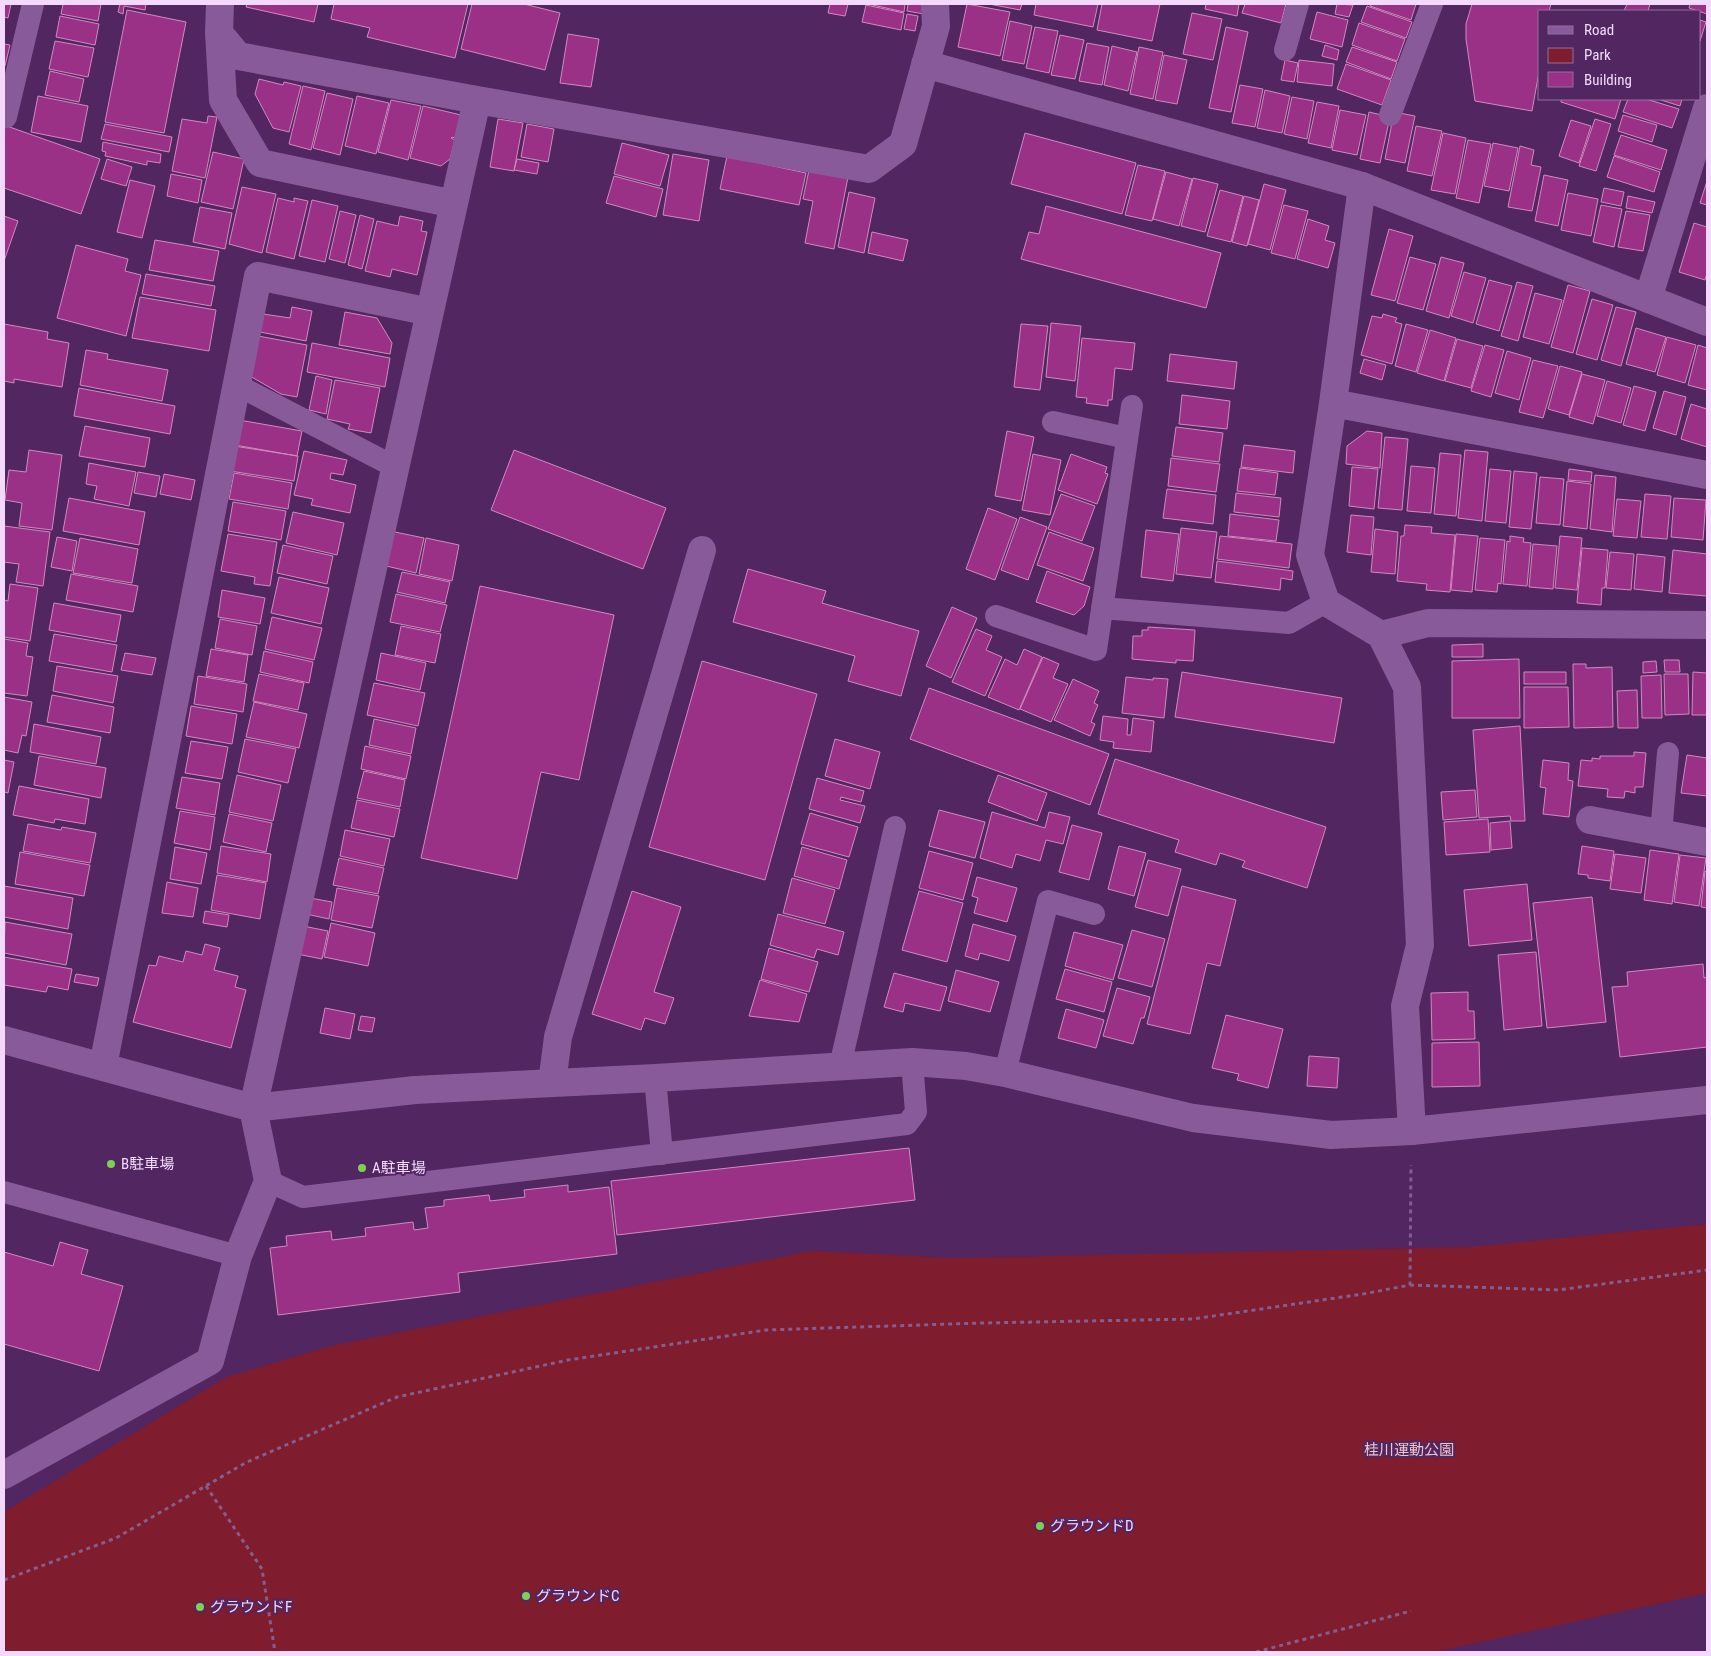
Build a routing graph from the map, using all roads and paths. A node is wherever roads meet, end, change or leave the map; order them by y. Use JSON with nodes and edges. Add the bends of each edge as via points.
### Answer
{"nodes":[{"id":1,"x":34,"y":4,"type":"edge"},
{"id":2,"x":220,"y":4,"type":"edge"},
{"id":3,"x":935,"y":4,"type":"edge"},
{"id":4,"x":1298,"y":4,"type":"edge"},
{"id":5,"x":1432,"y":4,"type":"edge"},
{"id":6,"x":219,"y":33,"type":"junction"},
{"id":7,"x":1285,"y":50,"type":"dead end"},
{"id":8,"x":925,"y":64,"type":"junction"},
{"id":9,"x":477,"y":100,"type":"junction"},
{"id":10,"x":1707,"y":108,"type":"edge"},
{"id":11,"x":1390,"y":114,"type":"dead end"},
{"id":12,"x":4,"y":116,"type":"edge"},
{"id":13,"x":1362,"y":186,"type":"junction"},
{"id":14,"x":454,"y":204,"type":"junction"},
{"id":15,"x":1648,"y":299,"type":"junction"},
{"id":16,"x":430,"y":312,"type":"junction"},
{"id":17,"x":1707,"y":322,"type":"edge"},
{"id":18,"x":237,"y":385,"type":"junction"},
{"id":19,"x":1333,"y":403,"type":"junction"},
{"id":20,"x":1132,"y":406,"type":"dead end"},
{"id":21,"x":1052,"y":422,"type":"dead end"},
{"id":22,"x":1127,"y":438,"type":"junction"},
{"id":23,"x":395,"y":467,"type":"junction"},
{"id":24,"x":1707,"y":475,"type":"edge"},
{"id":25,"x":702,"y":550,"type":"dead end"},
{"id":26,"x":1326,"y":602,"type":"junction"},
{"id":27,"x":1102,"y":608,"type":"junction"},
{"id":28,"x":996,"y":616,"type":"dead end"},
{"id":29,"x":1707,"y":625,"type":"edge"},
{"id":30,"x":1381,"y":635,"type":"junction"},
{"id":31,"x":1668,"y":753,"type":"dead end"},
{"id":32,"x":1590,"y":820,"type":"dead end"},
{"id":33,"x":896,"y":827,"type":"dead end"},
{"id":34,"x":1661,"y":833,"type":"junction"},
{"id":35,"x":1707,"y":842,"type":"edge"},
{"id":36,"x":1094,"y":914,"type":"dead end"},
{"id":37,"x":4,"y":1040,"type":"edge"},
{"id":38,"x":912,"y":1062,"type":"junction"},
{"id":39,"x":103,"y":1066,"type":"junction"},
{"id":40,"x":840,"y":1066,"type":"junction"},
{"id":41,"x":1005,"y":1073,"type":"junction"},
{"id":42,"x":655,"y":1078,"type":"junction"},
{"id":43,"x":552,"y":1083,"type":"junction"},
{"id":44,"x":1707,"y":1100,"type":"edge"},
{"id":45,"x":253,"y":1108,"type":"junction"},
{"id":46,"x":1412,"y":1131,"type":"junction"},
{"id":47,"x":662,"y":1154,"type":"junction"},
{"id":48,"x":268,"y":1181,"type":"junction"},
{"id":49,"x":4,"y":1192,"type":"edge"},
{"id":50,"x":238,"y":1256,"type":"junction"},
{"id":51,"x":1707,"y":1270,"type":"edge"},
{"id":52,"x":1410,"y":1285,"type":"junction"},
{"id":53,"x":4,"y":1475,"type":"edge"},
{"id":54,"x":206,"y":1486,"type":"junction"},
{"id":55,"x":4,"y":1580,"type":"edge"},
{"id":56,"x":1411,"y":1610,"type":"dead end"},
{"id":57,"x":275,"y":1652,"type":"edge"},
{"id":58,"x":1256,"y":1652,"type":"edge"}],
"edges":[{"from":1,"to":12,"type":"lane"},
{"from":2,"to":6,"type":"street"},
{"from":3,"to":8,"type":"street","via":[[936,26]]},
{"from":4,"to":7,"type":"lane"},
{"from":5,"to":11,"type":"lane"},
{"from":6,"to":9,"type":"street","via":[[238,56]]},
{"from":6,"to":14,"type":"street","via":[[223,100],[260,163]]},
{"from":8,"to":9,"type":"street","via":[[903,144],[869,169]]},
{"from":8,"to":13,"type":"street"},
{"from":9,"to":14,"type":"street"},
{"from":10,"to":15,"type":"street"},
{"from":13,"to":15,"type":"street"},
{"from":13,"to":19,"type":"street"},
{"from":14,"to":16,"type":"street"},
{"from":15,"to":17,"type":"street"},
{"from":16,"to":18,"type":"street","via":[[258,276]]},
{"from":16,"to":23,"type":"street"},
{"from":18,"to":23,"type":"lane"},
{"from":18,"to":39,"type":"street"},
{"from":19,"to":24,"type":"street"},
{"from":19,"to":26,"type":"street","via":[[1310,554]]},
{"from":20,"to":22,"type":"lane"},
{"from":21,"to":22,"type":"lane"},
{"from":22,"to":27,"type":"lane"},
{"from":23,"to":45,"type":"street"},
{"from":25,"to":43,"type":"street","via":[[558,1037]]},
{"from":26,"to":27,"type":"lane","via":[[1289,623]]},
{"from":26,"to":30,"type":"street"},
{"from":27,"to":28,"type":"lane","via":[[1096,650]]},
{"from":29,"to":30,"type":"street","via":[[1428,623]]},
{"from":30,"to":46,"type":"street","via":[[1407,686],[1420,945],[1405,1006]]},
{"from":31,"to":34,"type":"lane"},
{"from":32,"to":34,"type":"street"},
{"from":33,"to":40,"type":"lane"},
{"from":34,"to":35,"type":"street"},
{"from":36,"to":41,"type":"lane","via":[[1048,901]]},
{"from":37,"to":39,"type":"street"},
{"from":38,"to":40,"type":"street"},
{"from":38,"to":41,"type":"street"},
{"from":38,"to":47,"type":"lane","via":[[916,1112],[907,1124]]},
{"from":39,"to":45,"type":"street"},
{"from":40,"to":42,"type":"street"},
{"from":41,"to":46,"type":"street","via":[[1194,1118],[1331,1135]]},
{"from":42,"to":43,"type":"street"},
{"from":42,"to":47,"type":"lane"},
{"from":43,"to":45,"type":"street","via":[[415,1090]]},
{"from":44,"to":46,"type":"street"},
{"from":45,"to":48,"type":"street"},
{"from":46,"to":52,"type":"path"},
{"from":47,"to":48,"type":"lane","via":[[303,1197]]},
{"from":48,"to":50,"type":"street"},
{"from":49,"to":50,"type":"lane"},
{"from":50,"to":53,"type":"street","via":[[210,1361]]},
{"from":51,"to":52,"type":"path","via":[[1558,1290]]},
{"from":52,"to":54,"type":"path","via":[[1194,1319],[766,1330],[568,1360],[398,1397],[247,1462]]},
{"from":54,"to":55,"type":"path","via":[[116,1538]]},
{"from":54,"to":57,"type":"path","via":[[262,1568]]},
{"from":56,"to":58,"type":"path"}]}
